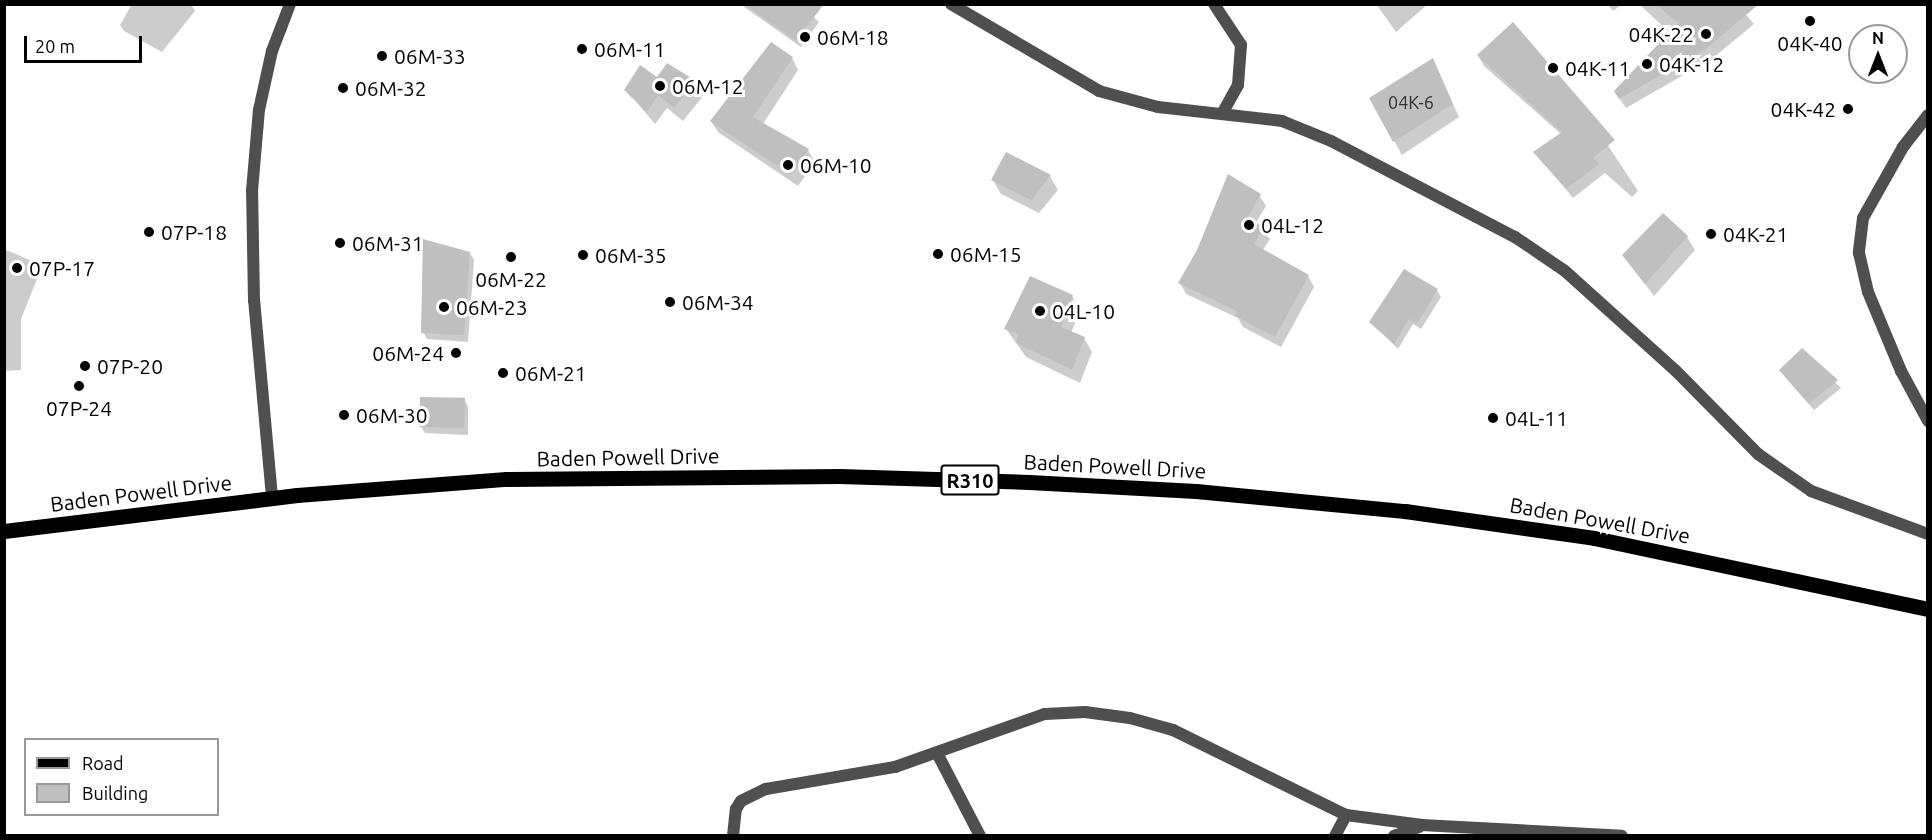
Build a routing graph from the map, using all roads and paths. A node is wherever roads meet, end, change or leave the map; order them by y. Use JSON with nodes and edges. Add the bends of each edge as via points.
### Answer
{"nodes":[{"id":1,"x":290,"y":4,"type":"edge"},
{"id":2,"x":951,"y":4,"type":"edge"},
{"id":3,"x":1214,"y":4,"type":"edge"},
{"id":4,"x":1223,"y":112,"type":"junction"},
{"id":5,"x":1928,"y":115,"type":"edge"},
{"id":6,"x":1928,"y":421,"type":"edge"},
{"id":7,"x":272,"y":498,"type":"junction"},
{"id":8,"x":4,"y":531,"type":"edge"},
{"id":9,"x":1928,"y":534,"type":"edge"},
{"id":10,"x":1928,"y":609,"type":"edge"},
{"id":11,"x":937,"y":753,"type":"junction"},
{"id":12,"x":1346,"y":815,"type":"junction"},
{"id":13,"x":1422,"y":825,"type":"junction"},
{"id":14,"x":733,"y":836,"type":"edge"},
{"id":15,"x":980,"y":836,"type":"edge"},
{"id":16,"x":1335,"y":836,"type":"edge"},
{"id":17,"x":1394,"y":836,"type":"edge"},
{"id":18,"x":1622,"y":836,"type":"edge"}],
"edges":[{"from":1,"to":7,"type":"street","via":[[272,51],[259,110],[252,191],[254,301]]},
{"from":2,"to":4,"type":"street","via":[[1099,91],[1158,107]]},
{"from":3,"to":4,"type":"street","via":[[1241,45],[1238,85]]},
{"from":4,"to":9,"type":"street","via":[[1282,121],[1331,141],[1515,237],[1565,271],[1676,371],[1758,454],[1811,491]]},
{"from":5,"to":6,"type":"street","via":[[1903,147],[1863,218],[1859,253],[1868,292],[1901,372]]},
{"from":7,"to":8,"type":"main road","name":"Baden Powell Drive","number":"R310"},
{"from":7,"to":10,"type":"main road","name":"Baden Powell Drive","number":"R310","via":[[578,477],[839,476],[1196,491],[1406,511],[1594,538]]},
{"from":11,"to":12,"type":"street","via":[[1045,714],[1085,712],[1130,718],[1216,749]]},
{"from":11,"to":14,"type":"street","via":[[895,767],[766,789],[741,801]]},
{"from":11,"to":15,"type":"street"},
{"from":12,"to":13,"type":"street"},
{"from":12,"to":16,"type":"street"},
{"from":13,"to":17,"type":"street"},
{"from":13,"to":18,"type":"street"}]}
